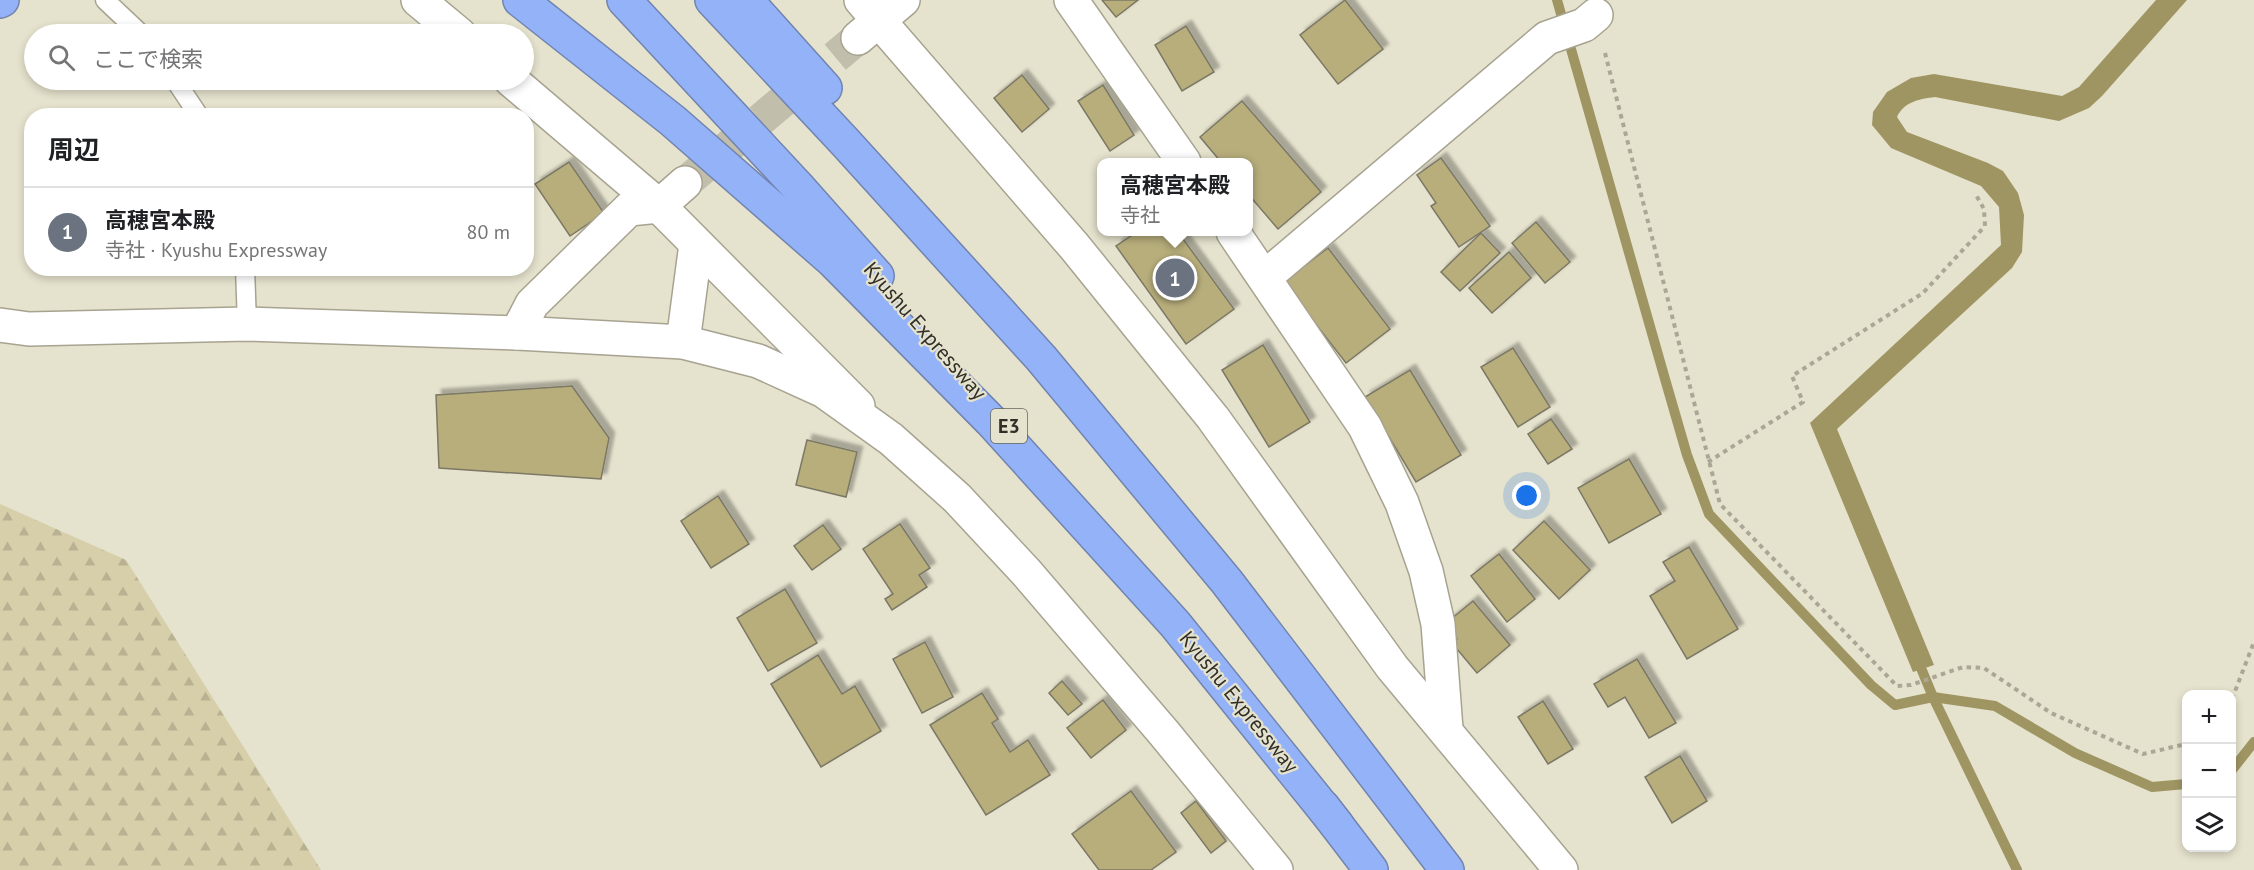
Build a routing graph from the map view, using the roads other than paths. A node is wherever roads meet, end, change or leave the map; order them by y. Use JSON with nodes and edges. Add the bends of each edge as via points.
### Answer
{"nodes":[{"id":1,"x":105,"y":0,"type":"edge"},
{"id":2,"x":418,"y":0,"type":"edge"},
{"id":3,"x":520,"y":0,"type":"edge"},
{"id":4,"x":624,"y":0,"type":"edge"},
{"id":5,"x":712,"y":0,"type":"edge"},
{"id":6,"x":746,"y":0,"type":"edge"},
{"id":7,"x":1071,"y":0,"type":"edge"},
{"id":8,"x":875,"y":14,"type":"edge"},
{"id":9,"x":1590,"y":20,"type":"road end"},
{"id":10,"x":130,"y":24,"type":"edge"},
{"id":11,"x":447,"y":24,"type":"edge"},
{"id":12,"x":182,"y":90,"type":"edge"},
{"id":13,"x":523,"y":90,"type":"edge"},
{"id":14,"x":194,"y":108,"type":"edge"},
{"id":15,"x":1181,"y":158,"type":"edge"},
{"id":16,"x":685,"y":183,"type":"tunnel mouth"},
{"id":17,"x":659,"y":206,"type":"junction"},
{"id":18,"x":1236,"y":236,"type":"edge"},
{"id":19,"x":696,"y":244,"type":"junction"},
{"id":20,"x":246,"y":276,"type":"edge"},
{"id":21,"x":1265,"y":277,"type":"junction"},
{"id":22,"x":247,"y":324,"type":"junction"},
{"id":23,"x":0,"y":325,"type":"edge"},
{"id":24,"x":517,"y":333,"type":"junction"},
{"id":25,"x":683,"y":342,"type":"junction"},
{"id":26,"x":891,"y":439,"type":"junction"},
{"id":27,"x":1227,"y":582,"type":"junction"},
{"id":28,"x":1446,"y":729,"type":"junction"},
{"id":29,"x":1337,"y":825,"type":"junction"},
{"id":30,"x":1276,"y":870,"type":"edge"},
{"id":31,"x":1371,"y":870,"type":"edge"},
{"id":32,"x":1447,"y":870,"type":"edge"},
{"id":33,"x":1561,"y":870,"type":"edge"}],
"edges":[{"from":1,"to":10,"type":"lane"},
{"from":2,"to":11,"type":"street"},
{"from":3,"to":29,"type":"highway","via":[[673,121],[833,261],[992,422],[1175,624]]},
{"from":4,"to":29,"type":"highway","name":"Kyushu Expressway","number":"E3","via":[[798,187],[1000,415]]},
{"from":5,"to":27,"type":"highway","via":[[1041,358]]},
{"from":6,"to":27,"type":"highway","via":[[1048,347]]},
{"from":7,"to":15,"type":"street"},
{"from":8,"to":28,"type":"street","via":[[1074,246],[1205,409],[1392,667]]},
{"from":9,"to":21,"type":"street","via":[[1547,38]]},
{"from":12,"to":14,"type":"lane"},
{"from":13,"to":17,"type":"street"},
{"from":16,"to":17,"type":"street"},
{"from":17,"to":19,"type":"street"},
{"from":17,"to":24,"type":"street","via":[[629,209],[532,304]]},
{"from":18,"to":21,"type":"street"},
{"from":19,"to":25,"type":"street"},
{"from":19,"to":26,"type":"street"},
{"from":20,"to":22,"type":"lane"},
{"from":21,"to":28,"type":"street","via":[[1365,428],[1402,503],[1426,571],[1438,624]]},
{"from":22,"to":23,"type":"street","via":[[29,330]]},
{"from":22,"to":24,"type":"street"},
{"from":24,"to":25,"type":"street"},
{"from":25,"to":26,"type":"street","via":[[758,361],[824,391]]},
{"from":26,"to":30,"type":"street","via":[[957,498],[1026,572]]},
{"from":27,"to":32,"type":"highway"},
{"from":28,"to":33,"type":"street"},
{"from":29,"to":31,"type":"highway","name":"Kyushu Expressway","number":"E3"}]}
